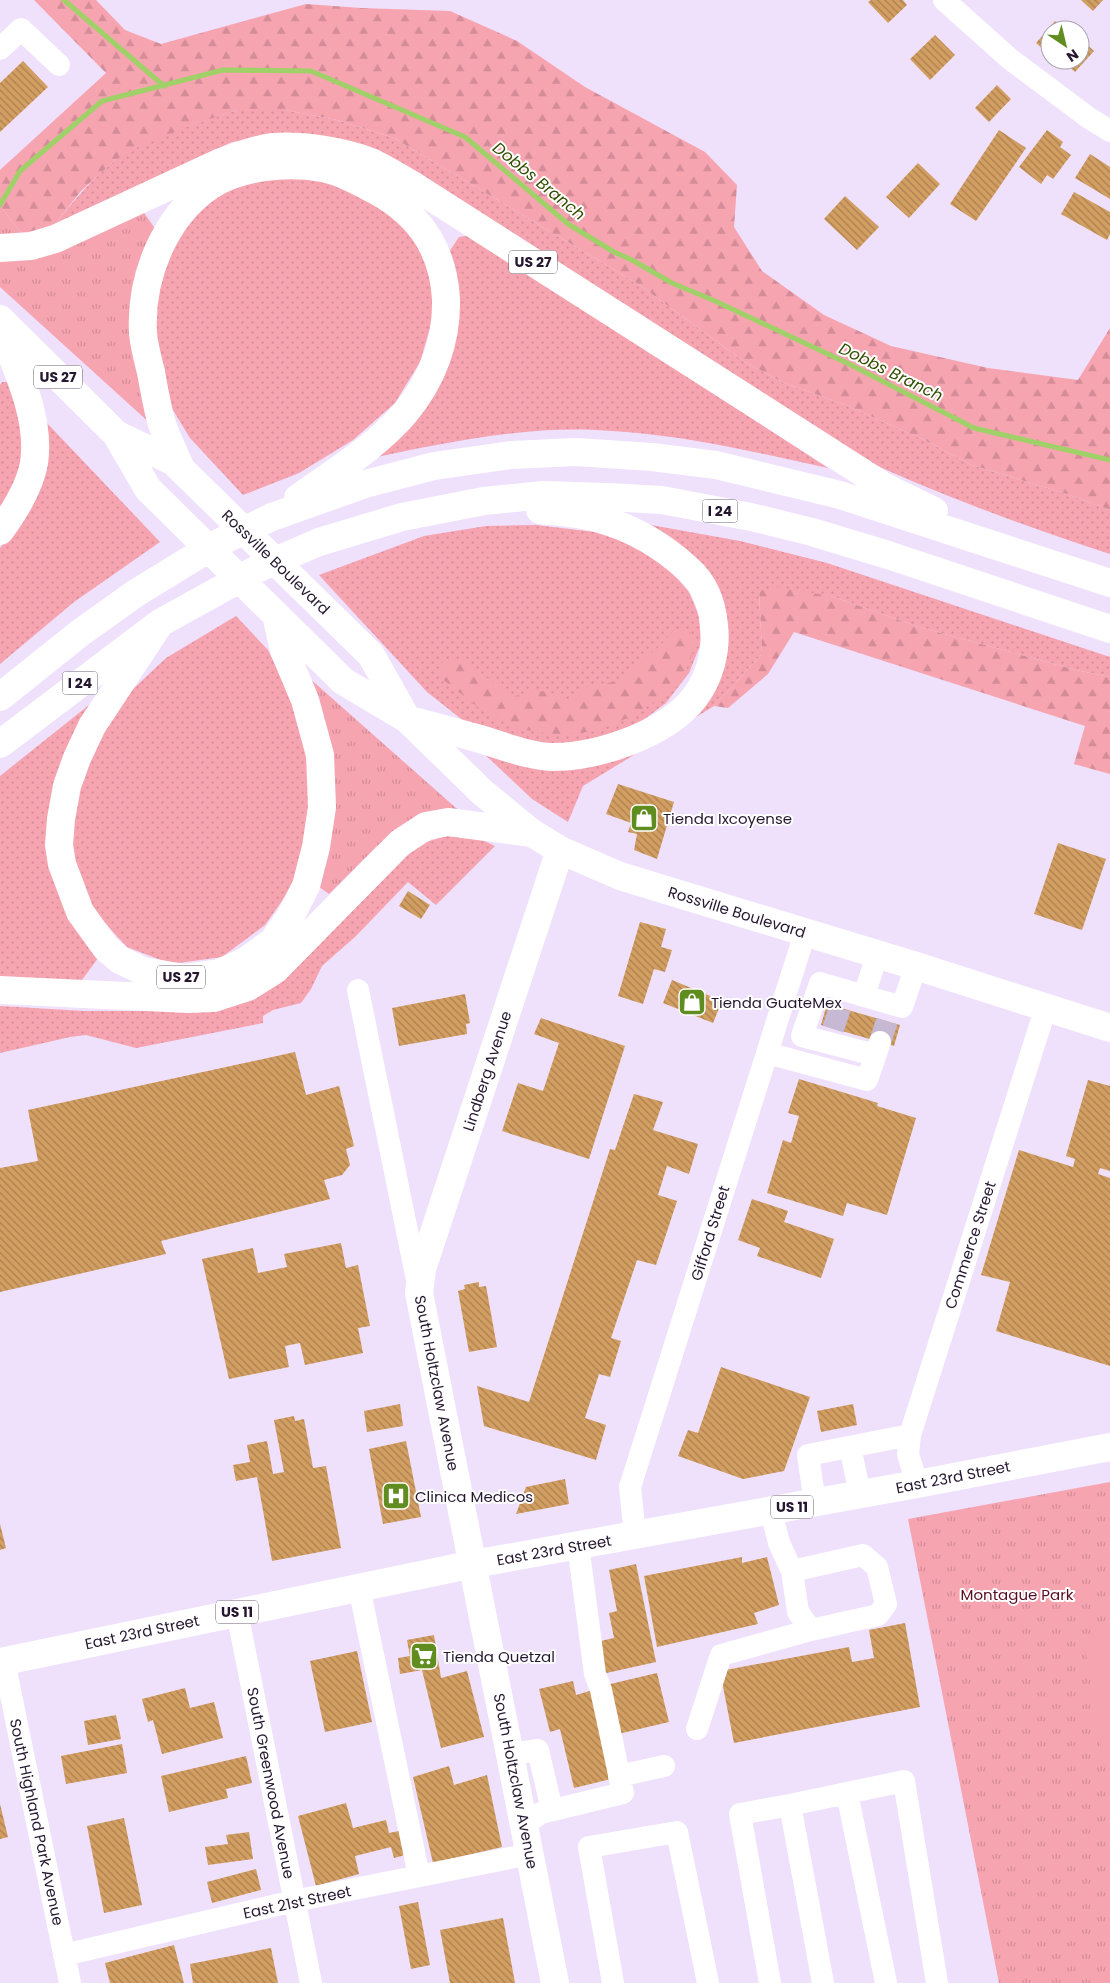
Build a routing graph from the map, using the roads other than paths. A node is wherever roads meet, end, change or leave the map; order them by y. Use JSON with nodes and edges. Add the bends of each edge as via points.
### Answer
{"nodes":[{"id":1,"x":944,"y":0,"type":"edge"},
{"id":2,"x":0,"y":49,"type":"edge"},
{"id":3,"x":59,"y":64,"type":"dead end"},
{"id":4,"x":1110,"y":130,"type":"edge"},
{"id":5,"x":0,"y":248,"type":"edge"},
{"id":6,"x":0,"y":319,"type":"edge"},
{"id":7,"x":0,"y":326,"type":"edge"},
{"id":8,"x":116,"y":434,"type":"junction"},
{"id":9,"x":181,"y":469,"type":"junction"},
{"id":10,"x":484,"y":501,"type":"junction"},
{"id":11,"x":272,"y":517,"type":"junction"},
{"id":12,"x":0,"y":531,"type":"edge"},
{"id":13,"x":1034,"y":559,"type":"junction"},
{"id":14,"x":1110,"y":583,"type":"edge"},
{"id":15,"x":276,"y":615,"type":"junction"},
{"id":16,"x":160,"y":623,"type":"junction"},
{"id":17,"x":1110,"y":629,"type":"edge"},
{"id":18,"x":0,"y":697,"type":"edge"},
{"id":19,"x":407,"y":719,"type":"junction"},
{"id":20,"x":0,"y":744,"type":"edge"},
{"id":21,"x":532,"y":833,"type":"junction"},
{"id":22,"x":560,"y":850,"type":"junction"},
{"id":23,"x":805,"y":933,"type":"junction"},
{"id":24,"x":877,"y":955,"type":"junction"},
{"id":25,"x":916,"y":966,"type":"junction"},
{"id":26,"x":788,"y":986,"type":"junction"},
{"id":27,"x":0,"y":990,"type":"edge"},
{"id":28,"x":358,"y":990,"type":"dead end"},
{"id":29,"x":816,"y":994,"type":"junction"},
{"id":30,"x":1046,"y":1006,"type":"junction"},
{"id":31,"x":831,"y":1025,"type":"junction"},
{"id":32,"x":1110,"y":1028,"type":"edge"},
{"id":33,"x":774,"y":1029,"type":"junction"},
{"id":34,"x":767,"y":1053,"type":"junction"},
{"id":35,"x":789,"y":1059,"type":"junction"},
{"id":36,"x":816,"y":1066,"type":"junction"},
{"id":37,"x":843,"y":1073,"type":"junction"},
{"id":38,"x":419,"y":1293,"type":"junction"},
{"id":39,"x":910,"y":1435,"type":"junction"},
{"id":40,"x":850,"y":1447,"type":"junction"},
{"id":41,"x":1110,"y":1447,"type":"edge"},
{"id":42,"x":917,"y":1484,"type":"junction"},
{"id":43,"x":860,"y":1494,"type":"junction"},
{"id":44,"x":815,"y":1503,"type":"junction"},
{"id":45,"x":772,"y":1510,"type":"junction"},
{"id":46,"x":635,"y":1535,"type":"junction"},
{"id":47,"x":578,"y":1546,"type":"junction"},
{"id":48,"x":474,"y":1564,"type":"junction"},
{"id":49,"x":792,"y":1571,"type":"junction"},
{"id":50,"x":359,"y":1588,"type":"junction"},
{"id":51,"x":237,"y":1612,"type":"junction"},
{"id":52,"x":811,"y":1630,"type":"junction"},
{"id":53,"x":2,"y":1661,"type":"edge"},
{"id":54,"x":697,"y":1729,"type":"dead end"},
{"id":55,"x":511,"y":1754,"type":"junction"},
{"id":56,"x":664,"y":1766,"type":"dead end"},
{"id":57,"x":619,"y":1776,"type":"junction"},
{"id":58,"x":847,"y":1793,"type":"junction"},
{"id":59,"x":790,"y":1805,"type":"junction"},
{"id":60,"x":552,"y":1810,"type":"junction"},
{"id":61,"x":524,"y":1825,"type":"junction"},
{"id":62,"x":530,"y":1854,"type":"junction"},
{"id":63,"x":419,"y":1876,"type":"junction"},
{"id":64,"x":294,"y":1901,"type":"junction"},
{"id":65,"x":64,"y":1955,"type":"junction"},
{"id":66,"x":70,"y":1983,"type":"edge"},
{"id":67,"x":311,"y":1983,"type":"edge"},
{"id":68,"x":556,"y":1983,"type":"edge"},
{"id":69,"x":613,"y":1983,"type":"edge"},
{"id":70,"x":708,"y":1983,"type":"edge"},
{"id":71,"x":770,"y":1983,"type":"edge"},
{"id":72,"x":823,"y":1983,"type":"edge"},
{"id":73,"x":886,"y":1983,"type":"edge"},
{"id":74,"x":937,"y":1983,"type":"edge"}],
"edges":[{"from":1,"to":4,"type":"street","via":[[1010,59]]},
{"from":2,"to":3,"type":"street","via":[[22,29]]},
{"from":5,"to":13,"type":"main road","number":"US 27","via":[[31,246],[55,239],[247,153],[273,147],[345,153],[372,163],[414,186],[885,488]]},
{"from":6,"to":8,"type":"main road","name":"Rossville Boulevard","number":"US 27"},
{"from":7,"to":12,"type":"main road","via":[[28,399],[34,435],[34,462],[28,481]]},
{"from":8,"to":9,"type":"main road","name":"Rossville Boulevard","via":[[174,462]]},
{"from":8,"to":15,"type":"main road","name":"Rossville Boulevard","number":"US 27","via":[[148,489]]},
{"from":9,"to":11,"type":"main road","via":[[162,425],[143,334],[151,270],[159,247],[172,226],[191,202],[212,186],[257,170],[294,165],[324,168],[384,194],[419,224],[438,254],[445,282],[446,316],[433,370],[405,413],[375,442]]},
{"from":9,"to":19,"type":"main road","name":"Rossville Boulevard","via":[[371,655]]},
{"from":10,"to":16,"type":"main road","number":"I 24","via":[[402,517],[319,542],[261,566]]},
{"from":10,"to":17,"type":"main road","number":"I 24","via":[[543,495],[662,500],[750,517],[888,555]]},
{"from":10,"to":19,"type":"main road","via":[[599,518],[640,534],[670,554],[689,570],[703,588],[712,608],[715,632],[707,676],[694,697],[674,716],[618,746],[589,754],[552,757],[515,751]]},
{"from":11,"to":13,"type":"main road","number":"I 24","via":[[364,484],[434,466],[511,455],[576,452],[652,457],[716,466],[840,495]]},
{"from":11,"to":18,"type":"main road","number":"I 24","via":[[216,544],[136,593]]},
{"from":13,"to":14,"type":"main road","number":"I 24"},
{"from":15,"to":16,"type":"main road","number":"US 27","via":[[284,650],[305,700],[320,755],[322,807],[316,848],[306,886],[273,941],[246,961],[219,973],[184,978],[143,971],[120,960],[106,948],[80,912],[62,864],[59,845],[67,786],[77,758],[92,726]]},
{"from":15,"to":19,"type":"main road","name":"Rossville Boulevard","via":[[343,681]]},
{"from":16,"to":20,"type":"main road","number":"I 24"},
{"from":19,"to":21,"type":"main road","name":"Rossville Boulevard","via":[[482,792]]},
{"from":21,"to":22,"type":"main road","name":"Rossville Boulevard"},
{"from":21,"to":27,"type":"main road","via":[[448,822],[426,826],[400,843],[275,970],[248,987],[214,998]]},
{"from":22,"to":23,"type":"main road","name":"Rossville Boulevard","via":[[620,876]]},
{"from":22,"to":38,"type":"main road","name":"Lindberg Avenue","via":[[422,1269]]},
{"from":23,"to":24,"type":"main road","name":"Rossville Boulevard"},
{"from":23,"to":26,"type":"street","name":"Gifford Street"},
{"from":24,"to":25,"type":"main road","name":"Rossville Boulevard"},
{"from":24,"to":31,"type":"street"},
{"from":25,"to":30,"type":"main road","name":"Rossville Boulevard"},
{"from":25,"to":31,"type":"street","via":[[902,1006],[890,1013]]},
{"from":26,"to":29,"type":"street"},
{"from":26,"to":33,"type":"street","name":"Gifford Street"},
{"from":28,"to":38,"type":"street","name":"South Holtzclaw Avenue"},
{"from":29,"to":31,"type":"street"},
{"from":29,"to":31,"type":"street","via":[[820,984]]},
{"from":30,"to":32,"type":"main road","name":"Rossville Boulevard"},
{"from":30,"to":39,"type":"street","name":"Commerce Street"},
{"from":31,"to":33,"type":"street"},
{"from":31,"to":35,"type":"street"},
{"from":31,"to":36,"type":"street"},
{"from":31,"to":37,"type":"street"},
{"from":31,"to":37,"type":"street","via":[[878,1049],[867,1080]]},
{"from":33,"to":34,"type":"street","name":"Gifford Street"},
{"from":34,"to":35,"type":"street"},
{"from":34,"to":46,"type":"street","name":"Gifford Street","via":[[630,1487]]},
{"from":35,"to":36,"type":"street"},
{"from":36,"to":37,"type":"street"},
{"from":38,"to":48,"type":"main road","name":"South Holtzclaw Avenue"},
{"from":39,"to":40,"type":"street"},
{"from":39,"to":42,"type":"street","name":"Commerce Street","via":[[908,1454]]},
{"from":40,"to":43,"type":"street"},
{"from":40,"to":44,"type":"street","via":[[808,1455]]},
{"from":41,"to":42,"type":"main road","name":"East 23rd Street","number":"US 11"},
{"from":42,"to":43,"type":"main road","name":"East 23rd Street","number":"US 11"},
{"from":43,"to":44,"type":"main road","name":"East 23rd Street","number":"US 11"},
{"from":44,"to":45,"type":"main road","name":"East 23rd Street","number":"US 11"},
{"from":45,"to":46,"type":"main road","name":"East 23rd Street","number":"US 11"},
{"from":45,"to":49,"type":"street","via":[[780,1543]]},
{"from":46,"to":47,"type":"main road","name":"East 23rd Street","number":"US 11"},
{"from":47,"to":48,"type":"main road","name":"East 23rd Street","number":"US 11"},
{"from":47,"to":57,"type":"street","via":[[595,1674]]},
{"from":48,"to":50,"type":"main road","name":"East 23rd Street","number":"US 11"},
{"from":48,"to":55,"type":"main road","name":"South Holtzclaw Avenue"},
{"from":49,"to":52,"type":"street","via":[[798,1612]]},
{"from":49,"to":52,"type":"street","via":[[863,1555],[877,1567],[886,1604],[878,1615]]},
{"from":50,"to":51,"type":"main road","name":"East 23rd Street","number":"US 11"},
{"from":50,"to":63,"type":"street"},
{"from":51,"to":53,"type":"main road","name":"East 23rd Street","number":"US 11"},
{"from":51,"to":64,"type":"street","name":"South Greenwood Avenue"},
{"from":52,"to":54,"type":"street","via":[[721,1655]]},
{"from":53,"to":65,"type":"street","name":"South Highland Park Avenue"},
{"from":55,"to":60,"type":"street","via":[[538,1750]]},
{"from":55,"to":61,"type":"main road","name":"South Holtzclaw Avenue"},
{"from":56,"to":57,"type":"street"},
{"from":57,"to":60,"type":"street","via":[[623,1793]]},
{"from":58,"to":59,"type":"street"},
{"from":58,"to":73,"type":"street"},
{"from":58,"to":74,"type":"street","via":[[904,1781]]},
{"from":59,"to":71,"type":"street","via":[[740,1814]]},
{"from":59,"to":72,"type":"street"},
{"from":60,"to":61,"type":"street","via":[[541,1813]]},
{"from":61,"to":62,"type":"main road","name":"South Holtzclaw Avenue"},
{"from":62,"to":63,"type":"street","name":"East 21st Street"},
{"from":62,"to":68,"type":"main road","name":"South Holtzclaw Avenue"},
{"from":63,"to":64,"type":"street","name":"East 21st Street"},
{"from":64,"to":65,"type":"street","name":"East 21st Street"},
{"from":64,"to":67,"type":"street","name":"South Greenwood Avenue"},
{"from":65,"to":66,"type":"street","name":"South Highland Park Avenue"},
{"from":69,"to":70,"type":"street","via":[[589,1847],[677,1832]]}]}
